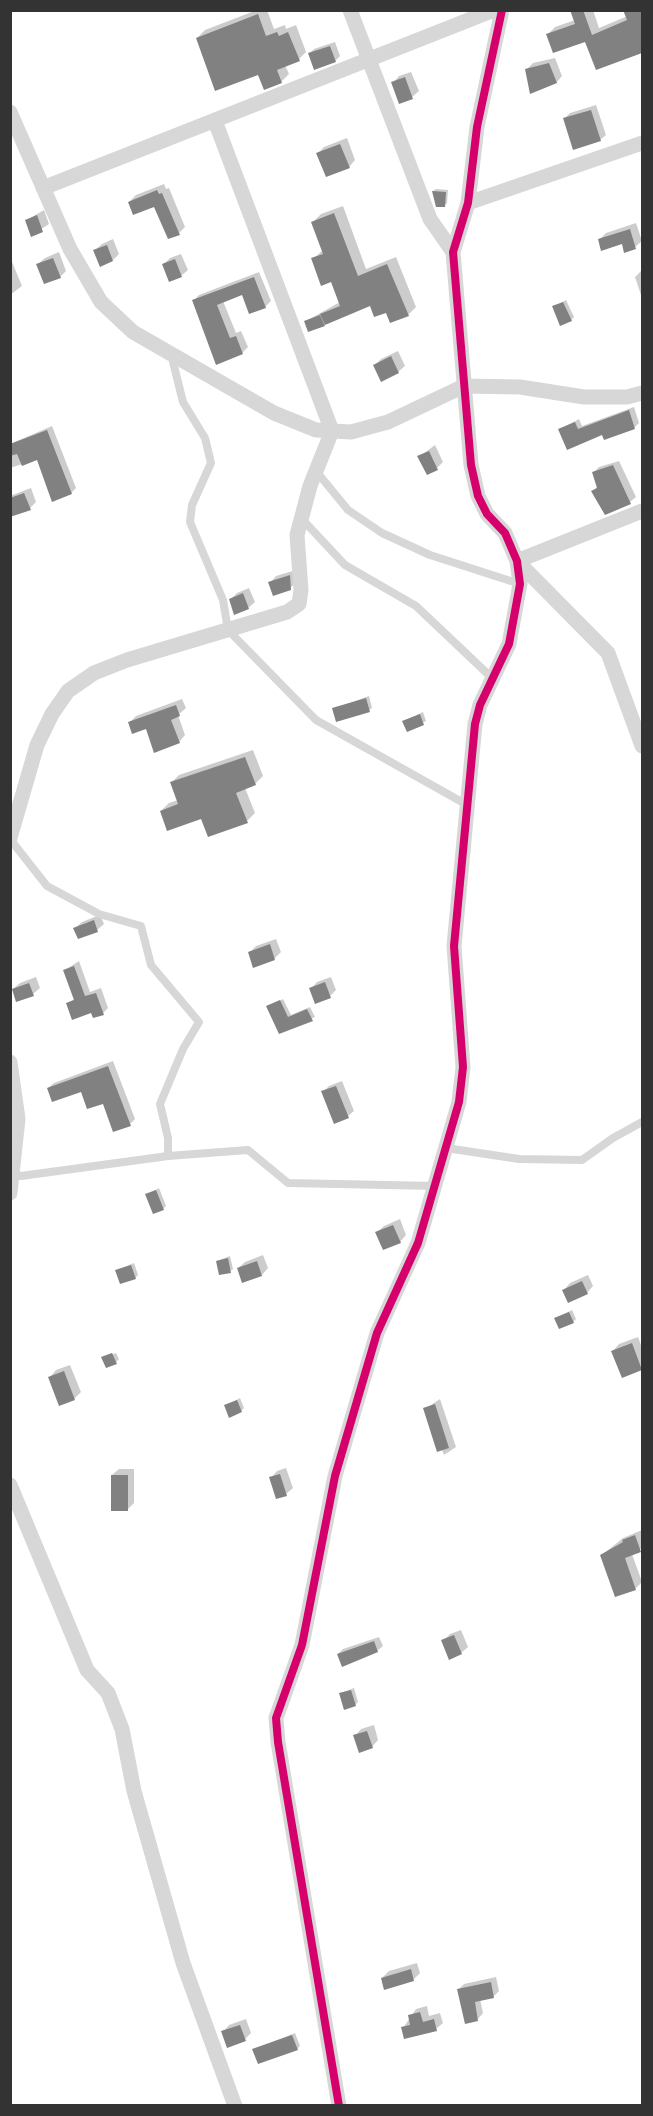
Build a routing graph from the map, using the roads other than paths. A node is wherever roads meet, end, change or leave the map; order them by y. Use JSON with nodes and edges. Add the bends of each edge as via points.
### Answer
{"nodes":[{"id":1,"x":350,"y":10,"type":"edge"},
{"id":2,"x":494,"y":10,"type":"edge"},
{"id":3,"x":502,"y":10,"type":"edge"},
{"id":4,"x":460,"y":17,"type":"edge"},
{"id":5,"x":370,"y":61,"type":"junction"},
{"id":6,"x":10,"y":112,"type":"edge"},
{"id":7,"x":215,"y":121,"type":"junction"},
{"id":8,"x":642,"y":142,"type":"edge"},
{"id":9,"x":43,"y":188,"type":"junction"},
{"id":10,"x":468,"y":203,"type":"junction"},
{"id":11,"x":453,"y":252,"type":"junction"},
{"id":12,"x":171,"y":353,"type":"junction"},
{"id":13,"x":464,"y":386,"type":"junction"},
{"id":14,"x":642,"y":393,"type":"edge"},
{"id":15,"x":332,"y":431,"type":"junction"},
{"id":16,"x":316,"y":471,"type":"junction"},
{"id":17,"x":642,"y":511,"type":"edge"},
{"id":18,"x":302,"y":519,"type":"junction"},
{"id":19,"x":517,"y":561,"type":"junction"},
{"id":20,"x":520,"y":584,"type":"junction"},
{"id":21,"x":228,"y":630,"type":"junction"},
{"id":22,"x":492,"y":679,"type":"junction"},
{"id":23,"x":642,"y":746,"type":"edge"},
{"id":24,"x":469,"y":807,"type":"junction"},
{"id":25,"x":10,"y":838,"type":"edge"},
{"id":26,"x":10,"y":1062,"type":"edge"},
{"id":27,"x":642,"y":1122,"type":"edge"},
{"id":28,"x":446,"y":1148,"type":"junction"},
{"id":29,"x":168,"y":1156,"type":"junction"},
{"id":30,"x":13,"y":1174,"type":"junction"},
{"id":31,"x":436,"y":1186,"type":"junction"},
{"id":32,"x":10,"y":1193,"type":"edge"},
{"id":33,"x":10,"y":1485,"type":"edge"},
{"id":34,"x":235,"y":2106,"type":"edge"},
{"id":35,"x":339,"y":2106,"type":"edge"}],
"edges":[{"from":1,"to":5,"type":"street"},
{"from":2,"to":4,"type":"street"},
{"from":3,"to":10,"type":"street","via":[[477,127]]},
{"from":4,"to":5,"type":"street"},
{"from":5,"to":7,"type":"street"},
{"from":5,"to":11,"type":"street","via":[[430,219]]},
{"from":6,"to":9,"type":"street"},
{"from":7,"to":9,"type":"street"},
{"from":7,"to":15,"type":"street"},
{"from":8,"to":10,"type":"street"},
{"from":9,"to":12,"type":"street","via":[[70,249],[101,302],[133,332]]},
{"from":10,"to":11,"type":"street"},
{"from":11,"to":13,"type":"street"},
{"from":12,"to":15,"type":"street","via":[[274,413],[315,430]]},
{"from":12,"to":21,"type":"lane","via":[[183,402],[205,438],[211,463],[192,505],[190,522],[223,600]]},
{"from":13,"to":14,"type":"street","via":[[531,388],[584,397]]},
{"from":13,"to":15,"type":"street","via":[[388,422],[351,432]]},
{"from":13,"to":19,"type":"street","via":[[471,465],[478,496],[487,514],[505,532]]},
{"from":15,"to":16,"type":"street"},
{"from":16,"to":18,"type":"street"},
{"from":16,"to":20,"type":"lane","via":[[348,510],[382,533],[430,555]]},
{"from":17,"to":19,"type":"street"},
{"from":18,"to":21,"type":"street","via":[[297,535],[299,604],[287,612]]},
{"from":18,"to":22,"type":"lane","via":[[345,565],[416,606]]},
{"from":19,"to":20,"type":"street"},
{"from":19,"to":23,"type":"street","via":[[608,652]]},
{"from":20,"to":22,"type":"street","via":[[509,644]]},
{"from":21,"to":24,"type":"lane","via":[[316,720]]},
{"from":21,"to":25,"type":"street","via":[[127,660],[94,673],[68,691],[37,745]]},
{"from":22,"to":24,"type":"street","via":[[475,724]]},
{"from":24,"to":28,"type":"street","via":[[454,946],[463,1067],[459,1102]]},
{"from":25,"to":29,"type":"lane","via":[[47,886],[99,914],[141,926],[151,965],[199,1022],[183,1048],[160,1104]]},
{"from":26,"to":30,"type":"street","via":[[18,1119]]},
{"from":27,"to":28,"type":"lane","via":[[582,1160],[519,1159]]},
{"from":28,"to":31,"type":"street"},
{"from":29,"to":30,"type":"lane"},
{"from":29,"to":31,"type":"lane","via":[[248,1150],[288,1183]]},
{"from":30,"to":32,"type":"street"},
{"from":31,"to":35,"type":"street","via":[[418,1243],[377,1333],[335,1476],[302,1645],[276,1718]]},
{"from":33,"to":34,"type":"street","via":[[87,1670],[108,1693],[122,1729],[134,1791],[183,1963]]}]}
